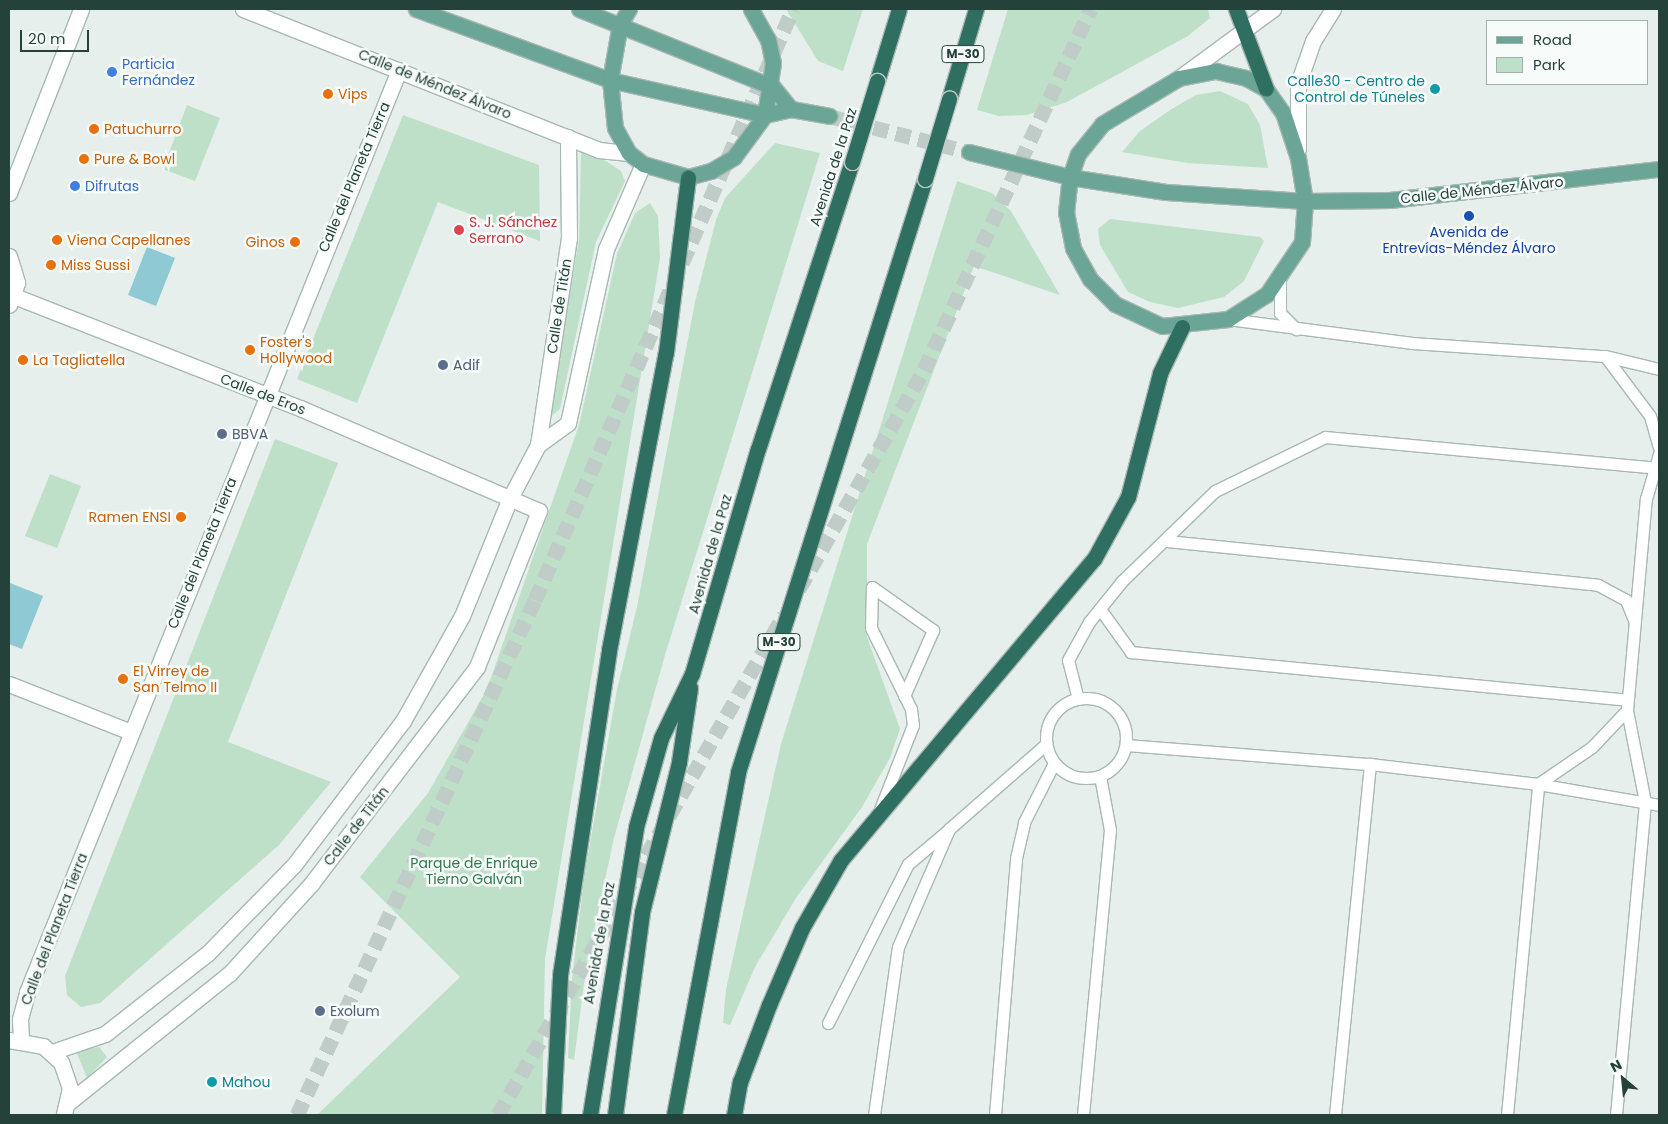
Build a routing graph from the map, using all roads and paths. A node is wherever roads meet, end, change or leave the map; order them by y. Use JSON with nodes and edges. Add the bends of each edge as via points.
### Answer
{"nodes":[{"id":1,"x":81,"y":9,"type":"edge"},
{"id":2,"x":243,"y":9,"type":"edge"},
{"id":3,"x":416,"y":9,"type":"edge"},
{"id":4,"x":579,"y":9,"type":"edge"},
{"id":5,"x":629,"y":9,"type":"edge"},
{"id":6,"x":751,"y":9,"type":"edge"},
{"id":7,"x":899,"y":9,"type":"edge"},
{"id":8,"x":976,"y":9,"type":"edge"},
{"id":9,"x":1236,"y":9,"type":"edge"},
{"id":10,"x":1273,"y":9,"type":"edge"},
{"id":11,"x":1333,"y":9,"type":"edge"},
{"id":12,"x":620,"y":24,"type":"junction"},
{"id":13,"x":1242,"y":30,"type":"junction"},
{"id":14,"x":399,"y":70,"type":"junction"},
{"id":15,"x":1179,"y":78,"type":"junction"},
{"id":16,"x":610,"y":80,"type":"junction"},
{"id":17,"x":772,"y":87,"type":"junction"},
{"id":18,"x":1266,"y":89,"type":"junction"},
{"id":19,"x":791,"y":109,"type":"junction"},
{"id":20,"x":765,"y":115,"type":"junction"},
{"id":21,"x":829,"y":116,"type":"tunnel mouth"},
{"id":22,"x":568,"y":137,"type":"junction"},
{"id":23,"x":969,"y":152,"type":"tunnel mouth"},
{"id":24,"x":629,"y":153,"type":"junction"},
{"id":25,"x":1298,"y":158,"type":"junction"},
{"id":26,"x":643,"y":164,"type":"junction"},
{"id":27,"x":1659,"y":169,"type":"edge"},
{"id":28,"x":688,"y":177,"type":"junction"},
{"id":29,"x":1070,"y":177,"type":"junction"},
{"id":30,"x":9,"y":193,"type":"edge"},
{"id":31,"x":1305,"y":201,"type":"junction"},
{"id":32,"x":9,"y":256,"type":"edge"},
{"id":33,"x":1280,"y":276,"type":"junction"},
{"id":34,"x":11,"y":301,"type":"edge"},
{"id":35,"x":1228,"y":319,"type":"junction"},
{"id":36,"x":1182,"y":327,"type":"junction"},
{"id":37,"x":1296,"y":329,"type":"junction"},
{"id":38,"x":1605,"y":356,"type":"junction"},
{"id":39,"x":1659,"y":369,"type":"edge"},
{"id":40,"x":265,"y":395,"type":"junction"},
{"id":41,"x":538,"y":445,"type":"junction"},
{"id":42,"x":1659,"y":447,"type":"edge"},
{"id":43,"x":1659,"y":454,"type":"edge"},
{"id":44,"x":1656,"y":468,"type":"edge"},
{"id":45,"x":510,"y":498,"type":"junction"},
{"id":46,"x":1167,"y":541,"type":"junction"},
{"id":47,"x":1100,"y":609,"type":"junction"},
{"id":48,"x":1635,"y":621,"type":"junction"},
{"id":49,"x":692,"y":674,"type":"junction"},
{"id":50,"x":9,"y":684,"type":"edge"},
{"id":51,"x":904,"y":696,"type":"junction"},
{"id":52,"x":1078,"y":699,"type":"junction"},
{"id":53,"x":1627,"y":705,"type":"junction"},
{"id":54,"x":132,"y":732,"type":"junction"},
{"id":55,"x":1046,"y":744,"type":"junction"},
{"id":56,"x":1126,"y":745,"type":"junction"},
{"id":57,"x":1054,"y":763,"type":"junction"},
{"id":58,"x":1370,"y":764,"type":"junction"},
{"id":59,"x":1100,"y":776,"type":"junction"},
{"id":60,"x":1538,"y":784,"type":"junction"},
{"id":61,"x":1645,"y":802,"type":"junction"},
{"id":62,"x":1659,"y":805,"type":"edge"},
{"id":63,"x":878,"y":813,"type":"junction"},
{"id":64,"x":949,"y":829,"type":"junction"},
{"id":65,"x":828,"y":1023,"type":"dead end"},
{"id":66,"x":15,"y":1040,"type":"edge"},
{"id":67,"x":52,"y":1052,"type":"junction"},
{"id":68,"x":66,"y":1109,"type":"edge"},
{"id":69,"x":553,"y":1115,"type":"edge"},
{"id":70,"x":590,"y":1115,"type":"edge"},
{"id":71,"x":615,"y":1115,"type":"edge"},
{"id":72,"x":674,"y":1115,"type":"edge"},
{"id":73,"x":734,"y":1115,"type":"edge"},
{"id":74,"x":874,"y":1115,"type":"edge"},
{"id":75,"x":995,"y":1115,"type":"edge"},
{"id":76,"x":1083,"y":1115,"type":"edge"},
{"id":77,"x":1335,"y":1115,"type":"edge"},
{"id":78,"x":1507,"y":1115,"type":"edge"},
{"id":79,"x":1616,"y":1115,"type":"edge"}],
"edges":[{"from":1,"to":30,"type":"street"},
{"from":2,"to":14,"type":"street","name":"Calle de Méndez Álvaro"},
{"from":3,"to":16,"type":"main road"},
{"from":4,"to":12,"type":"main road"},
{"from":5,"to":12,"type":"main road"},
{"from":6,"to":17,"type":"main road","via":[[768,40]]},
{"from":7,"to":49,"type":"highway","name":"Avenida de la Paz","bridge":true,"via":[[758,449]]},
{"from":8,"to":72,"type":"highway","number":"M-30","bridge":true,"via":[[738,772]]},
{"from":9,"to":13,"type":"highway"},
{"from":10,"to":13,"type":"street"},
{"from":11,"to":25,"type":"street","via":[[1313,41],[1298,84]]},
{"from":12,"to":16,"type":"main road"},
{"from":12,"to":17,"type":"main road"},
{"from":13,"to":15,"type":"street"},
{"from":13,"to":18,"type":"highway"},
{"from":14,"to":22,"type":"street","name":"Calle de Méndez Álvaro"},
{"from":14,"to":40,"type":"street","name":"Calle del Planeta Tierra"},
{"from":15,"to":18,"type":"main road","via":[[1216,71],[1246,78]]},
{"from":15,"to":29,"type":"main road","via":[[1102,124],[1078,154]]},
{"from":16,"to":20,"type":"main road"},
{"from":16,"to":24,"type":"main road","via":[[610,112]]},
{"from":17,"to":19,"type":"main road"},
{"from":17,"to":20,"type":"main road"},
{"from":18,"to":25,"type":"main road","via":[[1283,113]]},
{"from":19,"to":20,"type":"main road"},
{"from":19,"to":21,"type":"main road"},
{"from":20,"to":28,"type":"main road","via":[[734,157],[711,171]]},
{"from":22,"to":24,"type":"street","name":"Calle de Méndez Álvaro","via":[[599,150]]},
{"from":22,"to":41,"type":"street","name":"Calle de Titán","via":[[570,238]]},
{"from":23,"to":29,"type":"main road","name":"Calle de Méndez Álvaro"},
{"from":24,"to":26,"type":"main road"},
{"from":25,"to":31,"type":"main road"},
{"from":26,"to":28,"type":"main road"},
{"from":26,"to":41,"type":"street","name":"Calle de Titán","via":[[606,250],[568,423]]},
{"from":27,"to":31,"type":"main road","name":"Calle de Méndez Álvaro","via":[[1410,198]]},
{"from":28,"to":69,"type":"highway","via":[[666,352],[609,650],[560,975]]},
{"from":29,"to":31,"type":"main road","name":"Calle de Méndez Álvaro","via":[[1166,192]]},
{"from":29,"to":36,"type":"main road","via":[[1066,213],[1069,230],[1073,248],[1090,279],[1130,312],[1162,326]]},
{"from":31,"to":33,"type":"main road","via":[[1302,242]]},
{"from":32,"to":34,"type":"street","via":[[16,270]]},
{"from":33,"to":35,"type":"main road","via":[[1267,294]]},
{"from":33,"to":37,"type":"lane","via":[[1280,313]]},
{"from":34,"to":40,"type":"street","name":"Calle de Eros"},
{"from":35,"to":36,"type":"main road"},
{"from":35,"to":37,"type":"lane"},
{"from":36,"to":63,"type":"highway","via":[[1160,373],[1128,497],[1094,559]]},
{"from":37,"to":38,"type":"lane","via":[[1412,343]]},
{"from":38,"to":39,"type":"lane"},
{"from":38,"to":42,"type":"lane","via":[[1650,416]]},
{"from":40,"to":45,"type":"street","name":"Calle de Eros"},
{"from":40,"to":54,"type":"street","name":"Calle del Planeta Tierra"},
{"from":41,"to":45,"type":"street","name":"Calle de Titán"},
{"from":43,"to":44,"type":"lane"},
{"from":44,"to":46,"type":"lane","via":[[1325,437],[1215,491]]},
{"from":44,"to":48,"type":"lane","via":[[1646,499]]},
{"from":45,"to":67,"type":"street","name":"Calle de Titán","via":[[462,616],[403,721],[294,865],[208,953],[105,1034]]},
{"from":45,"to":68,"type":"street","name":"Calle de Titán","via":[[539,511],[477,667],[312,883],[230,973]]},
{"from":46,"to":47,"type":"lane","via":[[1122,581]]},
{"from":46,"to":48,"type":"lane","via":[[1598,585],[1626,600]]},
{"from":47,"to":52,"type":"lane","via":[[1068,660]]},
{"from":47,"to":53,"type":"lane","via":[[1131,652]]},
{"from":48,"to":53,"type":"lane"},
{"from":49,"to":70,"type":"highway","name":"Avenida de la Paz","via":[[660,738],[636,827]]},
{"from":49,"to":71,"type":"highway","via":[[679,762],[642,912]]},
{"from":50,"to":54,"type":"street"},
{"from":51,"to":51,"type":"lane","via":[[871,628],[872,587],[933,630]]},
{"from":51,"to":63,"type":"lane","via":[[913,725]]},
{"from":52,"to":55,"type":"lane","via":[[1054,713]]},
{"from":52,"to":56,"type":"lane","via":[[1092,699],[1116,712],[1123,724]]},
{"from":53,"to":60,"type":"lane","via":[[1592,747]]},
{"from":53,"to":61,"type":"lane"},
{"from":54,"to":66,"type":"street","name":"Calle del Planeta Tierra","via":[[27,992]]},
{"from":55,"to":57,"type":"lane"},
{"from":55,"to":64,"type":"lane"},
{"from":56,"to":58,"type":"lane"},
{"from":56,"to":59,"type":"lane","via":[[1112,769]]},
{"from":57,"to":59,"type":"lane","via":[[1077,778]]},
{"from":57,"to":75,"type":"lane","via":[[1024,822],[1016,858]]},
{"from":58,"to":60,"type":"lane"},
{"from":58,"to":77,"type":"lane"},
{"from":59,"to":76,"type":"lane","via":[[1110,830]]},
{"from":60,"to":61,"type":"lane"},
{"from":60,"to":78,"type":"lane"},
{"from":61,"to":62,"type":"lane"},
{"from":61,"to":79,"type":"lane"},
{"from":63,"to":73,"type":"highway","via":[[841,860],[802,928],[740,1082]]},
{"from":64,"to":65,"type":"lane","via":[[908,864]]},
{"from":64,"to":74,"type":"lane","via":[[898,947]]},
{"from":66,"to":67,"type":"street"},
{"from":67,"to":68,"type":"street","via":[[67,1075]]}]}
